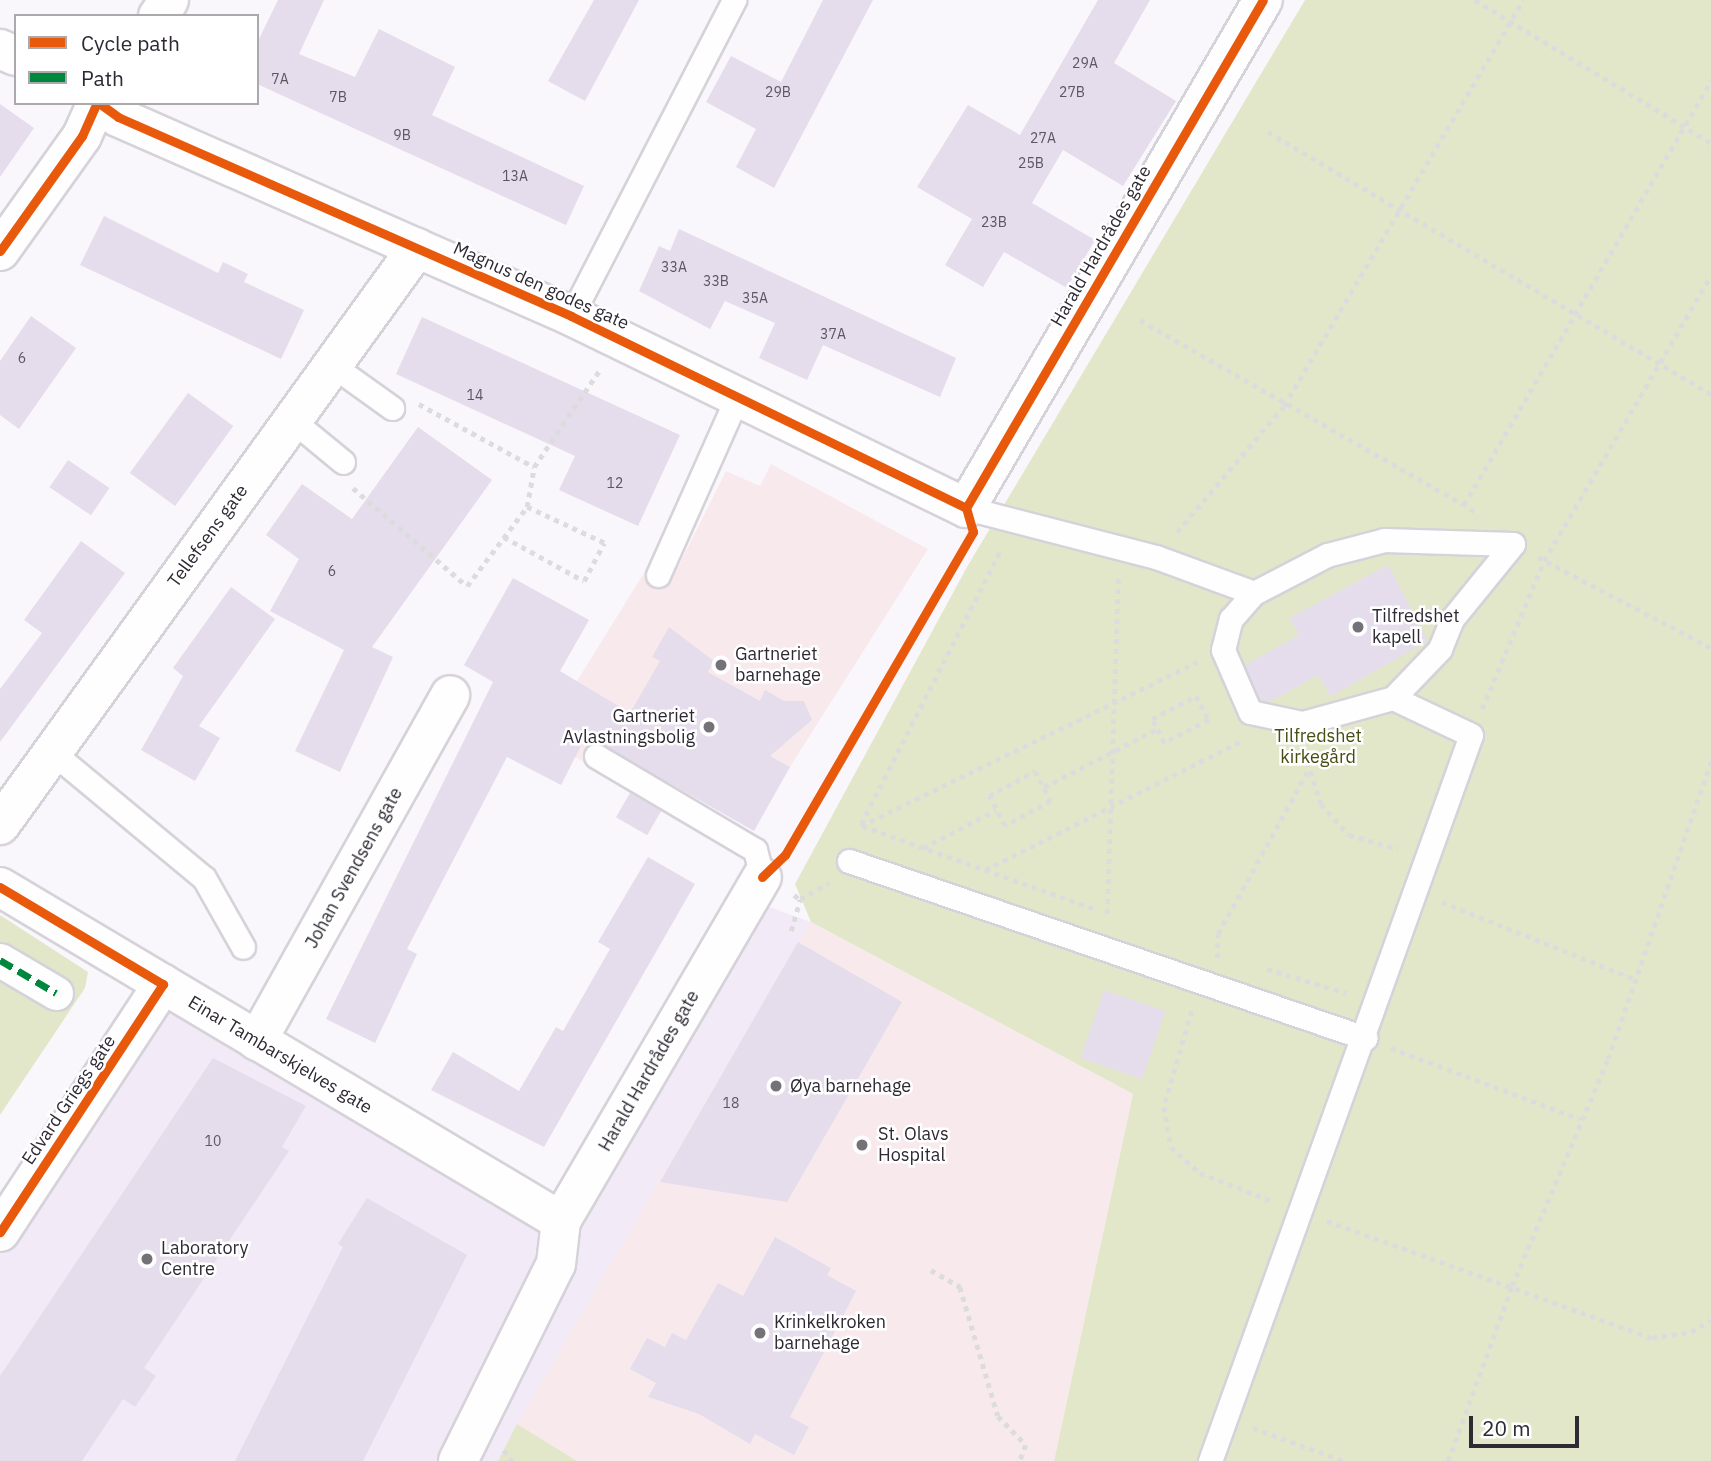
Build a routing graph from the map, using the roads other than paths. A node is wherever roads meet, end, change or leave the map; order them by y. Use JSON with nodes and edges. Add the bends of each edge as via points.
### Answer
{"nodes":[{"id":1,"x":734,"y":0,"type":"edge"},
{"id":2,"x":1263,"y":0,"type":"edge"},
{"id":3,"x":97,"y":105,"type":"edge"},
{"id":4,"x":102,"y":105,"type":"edge"},
{"id":5,"x":417,"y":248,"type":"junction"},
{"id":6,"x":0,"y":251,"type":"edge"},
{"id":7,"x":572,"y":316,"type":"junction"},
{"id":8,"x":332,"y":365,"type":"junction"},
{"id":9,"x":738,"y":395,"type":"junction"},
{"id":10,"x":392,"y":408,"type":"road end"},
{"id":11,"x":292,"y":420,"type":"junction"},
{"id":12,"x":343,"y":462,"type":"road end"},
{"id":13,"x":966,"y":508,"type":"junction"},
{"id":14,"x":658,"y":575,"type":"dead end"},
{"id":15,"x":1254,"y":593,"type":"junction"},
{"id":16,"x":450,"y":695,"type":"dead end"},
{"id":17,"x":1393,"y":698,"type":"junction"},
{"id":18,"x":52,"y":752,"type":"junction"},
{"id":19,"x":596,"y":756,"type":"dead end"},
{"id":20,"x":0,"y":825,"type":"edge"},
{"id":21,"x":849,"y":860,"type":"dead end"},
{"id":22,"x":762,"y":877,"type":"joint"},
{"id":23,"x":0,"y":887,"type":"edge"},
{"id":24,"x":243,"y":947,"type":"dead end"},
{"id":25,"x":0,"y":960,"type":"edge"},
{"id":26,"x":163,"y":984,"type":"junction"},
{"id":27,"x":56,"y":993,"type":"dead end"},
{"id":28,"x":1365,"y":1038,"type":"junction"},
{"id":29,"x":257,"y":1041,"type":"junction"},
{"id":30,"x":561,"y":1221,"type":"junction"},
{"id":31,"x":0,"y":1232,"type":"edge"},
{"id":32,"x":458,"y":1461,"type":"edge"},
{"id":33,"x":1210,"y":1461,"type":"edge"}],
"edges":[{"from":1,"to":7,"type":"lane","name":"Magnus den godes gate"},
{"from":2,"to":13,"type":"street","name":"Harald Hardrådes gate"},
{"from":3,"to":6,"type":"street","via":[[82,136]]},
{"from":4,"to":5,"type":"street","name":"Magnus den godes gate"},
{"from":5,"to":7,"type":"street","name":"Magnus den godes gate"},
{"from":5,"to":8,"type":"street","name":"Tellefsens gate"},
{"from":7,"to":9,"type":"street","name":"Magnus den godes gate"},
{"from":8,"to":10,"type":"lane"},
{"from":8,"to":11,"type":"street","name":"Tellefsens gate"},
{"from":9,"to":13,"type":"street","name":"Magnus den godes gate"},
{"from":9,"to":14,"type":"lane"},
{"from":11,"to":12,"type":"lane"},
{"from":11,"to":18,"type":"street","name":"Tellefsens gate"},
{"from":13,"to":15,"type":"lane","via":[[1156,557]]},
{"from":15,"to":17,"type":"lane","via":[[1231,619],[1223,650],[1250,712],[1269,720],[1303,723]]},
{"from":15,"to":17,"type":"lane","via":[[1326,555],[1384,540],[1513,544],[1452,619],[1440,649]]},
{"from":16,"to":29,"type":"street","name":"Johan Svendsens gate"},
{"from":17,"to":28,"type":"lane","via":[[1471,735]]},
{"from":18,"to":20,"type":"street","name":"Tellefsens gate"},
{"from":18,"to":24,"type":"lane","via":[[204,878]]},
{"from":19,"to":22,"type":"lane","name":"Harald Hardrådes gate","via":[[755,850]]},
{"from":21,"to":28,"type":"lane","via":[[1206,988]]},
{"from":22,"to":30,"type":"street","name":"Harald Hardrådes gate"},
{"from":23,"to":26,"type":"street","name":"Einar Tambarskjelves gate"},
{"from":25,"to":27,"type":"street"},
{"from":26,"to":29,"type":"street","name":"Einar Tambarskjelves gate"},
{"from":26,"to":31,"type":"street","name":"Edvard Griegs gate"},
{"from":28,"to":33,"type":"lane"},
{"from":29,"to":30,"type":"street","name":"Einar Tambarskjelves gate"},
{"from":30,"to":32,"type":"street","name":"Harald Hardrådes gate","via":[[556,1264]]}]}
